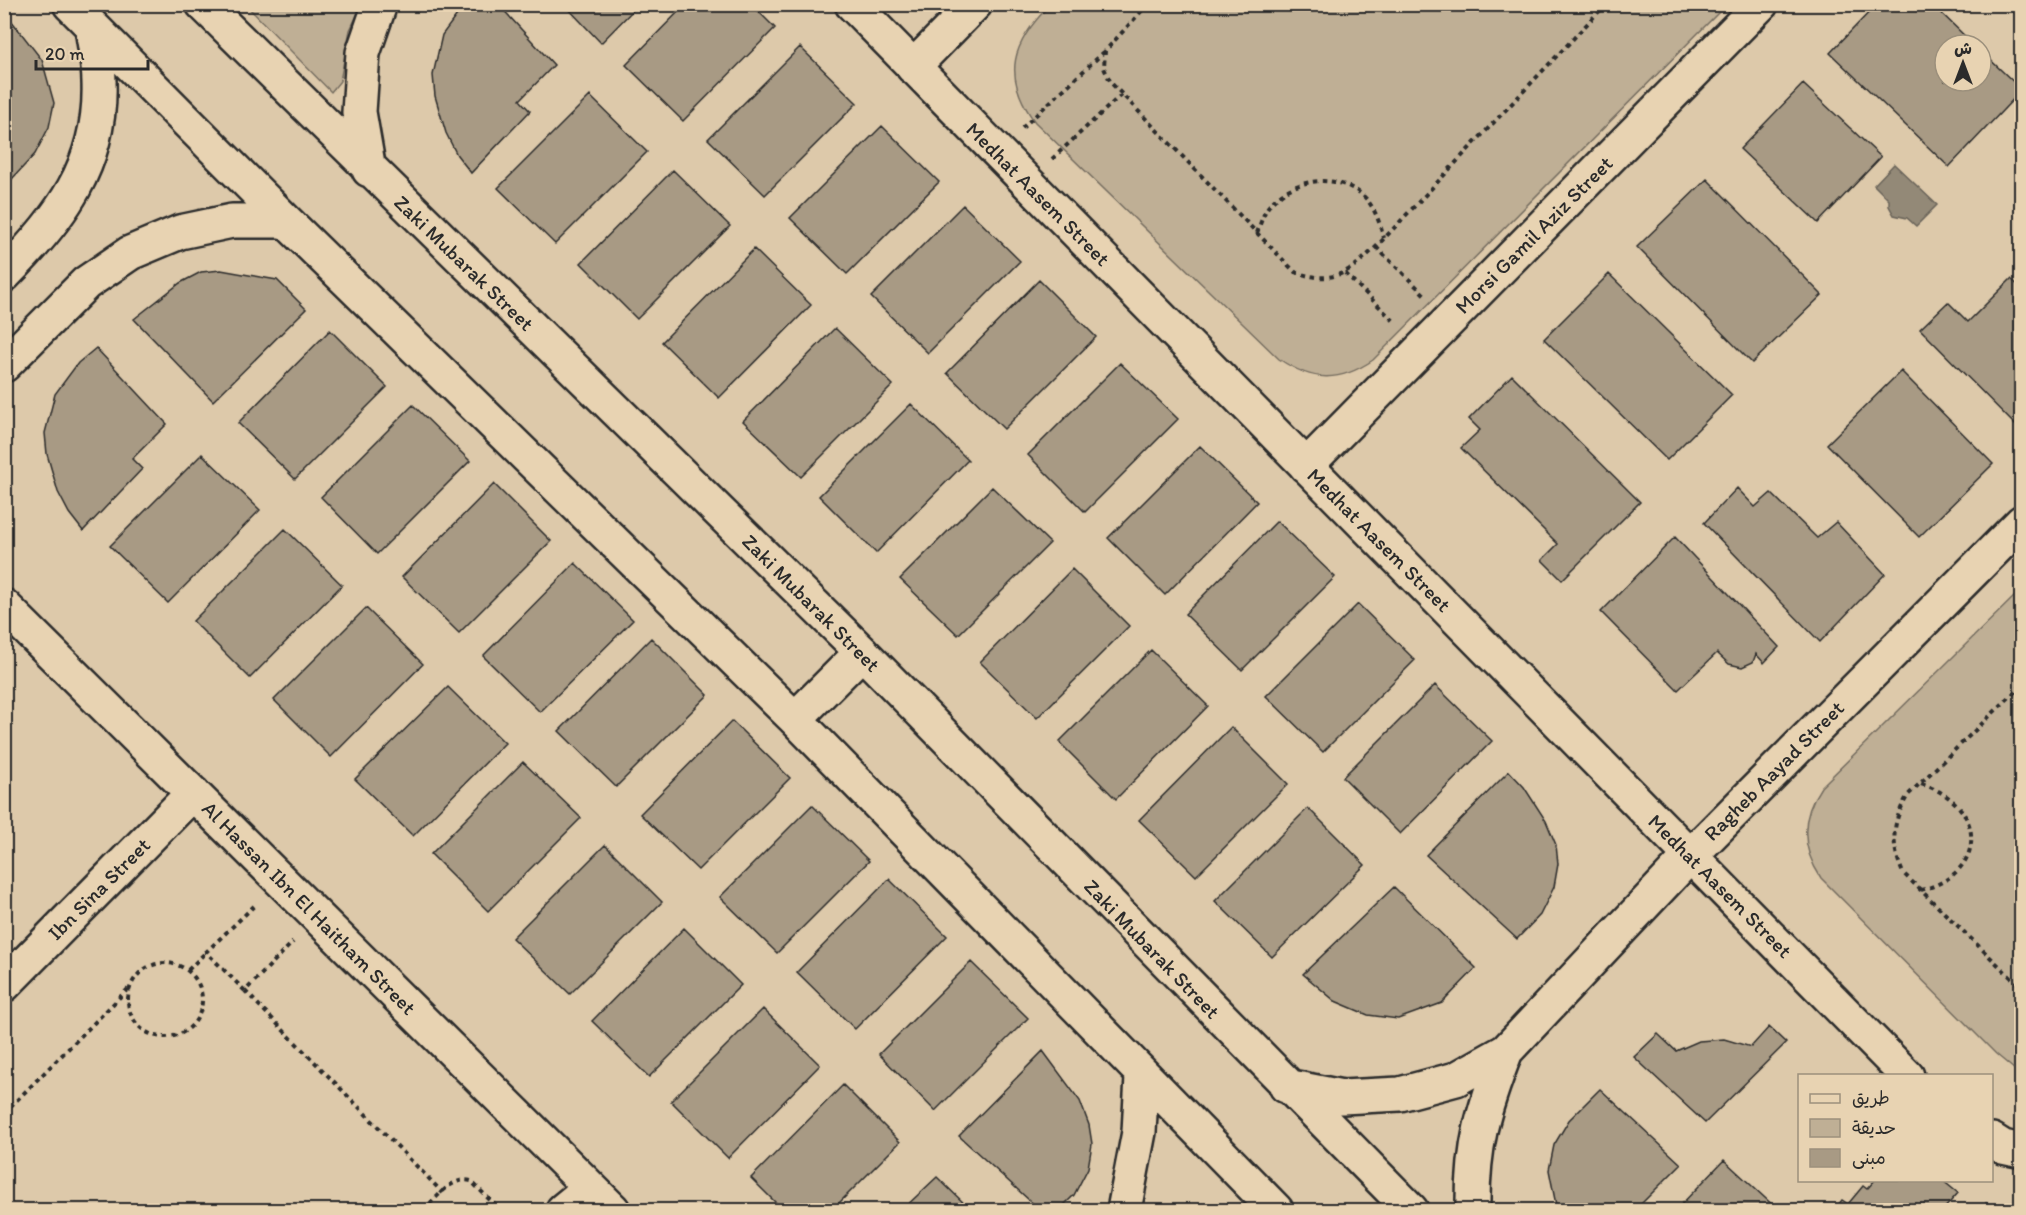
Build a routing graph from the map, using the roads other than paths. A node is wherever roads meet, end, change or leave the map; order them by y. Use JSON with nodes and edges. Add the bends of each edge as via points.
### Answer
{"nodes":[{"id":1,"x":203,"y":4,"type":"edge"},
{"id":2,"x":380,"y":4,"type":"edge"},
{"id":3,"x":852,"y":4,"type":"edge"},
{"id":4,"x":975,"y":4,"type":"edge"},
{"id":5,"x":1761,"y":4,"type":"edge"},
{"id":6,"x":81,"y":16,"type":"edge"},
{"id":7,"x":913,"y":67,"type":"junction"},
{"id":8,"x":369,"y":170,"type":"junction"},
{"id":9,"x":286,"y":221,"type":"junction"},
{"id":10,"x":4,"y":275,"type":"edge"},
{"id":11,"x":4,"y":365,"type":"edge"},
{"id":12,"x":1306,"y":466,"type":"junction"},
{"id":13,"x":2022,"y":522,"type":"edge"},
{"id":14,"x":4,"y":606,"type":"edge"},
{"id":15,"x":862,"y":652,"type":"junction"},
{"id":16,"x":795,"y":719,"type":"junction"},
{"id":17,"x":193,"y":794,"type":"junction"},
{"id":18,"x":1690,"y":856,"type":"junction"},
{"id":19,"x":4,"y":985,"type":"edge"},
{"id":20,"x":1506,"y":1051,"type":"junction"},
{"id":21,"x":1905,"y":1074,"type":"edge"},
{"id":22,"x":1142,"y":1077,"type":"junction"},
{"id":23,"x":1286,"y":1086,"type":"junction"},
{"id":24,"x":1993,"y":1141,"type":"edge"},
{"id":25,"x":2022,"y":1151,"type":"edge"},
{"id":26,"x":590,"y":1188,"type":"junction"},
{"id":27,"x":563,"y":1210,"type":"edge"},
{"id":28,"x":613,"y":1210,"type":"edge"},
{"id":29,"x":1124,"y":1210,"type":"edge"},
{"id":30,"x":1276,"y":1210,"type":"edge"},
{"id":31,"x":1411,"y":1210,"type":"edge"},
{"id":32,"x":1473,"y":1210,"type":"edge"}],
"edges":[{"from":1,"to":8,"type":"street","name":"Zaki Mubarak Street"},
{"from":2,"to":8,"type":"street","via":[[363,53],[359,112]]},
{"from":3,"to":7,"type":"street","name":"Medhat Aasem Street"},
{"from":4,"to":7,"type":"street"},
{"from":5,"to":12,"type":"street","name":"Morsi Gamil Aziz Street"},
{"from":6,"to":9,"type":"street"},
{"from":6,"to":10,"type":"street","via":[[99,82],[94,138],[75,191],[43,237]]},
{"from":7,"to":12,"type":"street","name":"Medhat Aasem Street"},
{"from":8,"to":15,"type":"street","name":"Zaki Mubarak Street"},
{"from":9,"to":11,"type":"street","via":[[232,221],[180,232],[130,253],[86,283]]},
{"from":9,"to":16,"type":"street"},
{"from":12,"to":18,"type":"street","name":"Medhat Aasem Street"},
{"from":13,"to":18,"type":"street","name":"Ragheb Aayad Street"},
{"from":14,"to":17,"type":"street","name":"Al Hassan Ibn El Haitham Street"},
{"from":15,"to":16,"type":"street"},
{"from":15,"to":23,"type":"street","name":"Zaki Mubarak Street"},
{"from":16,"to":22,"type":"street"},
{"from":17,"to":19,"type":"street","name":"Ibn Sina Street"},
{"from":17,"to":26,"type":"street","name":"Al Hassan Ibn El Haitham Street"},
{"from":18,"to":20,"type":"street","name":"Ragheb Aayad Street"},
{"from":18,"to":21,"type":"street","name":"Medhat Aasem Street"},
{"from":20,"to":23,"type":"street","name":"Ragheb Aayad Street","via":[[1456,1079],[1400,1094],[1342,1097]]},
{"from":20,"to":32,"type":"street","name":"Ragheb Aayad Street","via":[[1484,1108],[1472,1168]]},
{"from":22,"to":29,"type":"street","via":[[1139,1132]]},
{"from":22,"to":30,"type":"street"},
{"from":23,"to":31,"type":"street","name":"Zaki Mubarak Street"},
{"from":24,"to":25,"type":"street"},
{"from":26,"to":27,"type":"street"},
{"from":26,"to":28,"type":"street","name":"Al Hassan Ibn El Haitham Street"}]}
